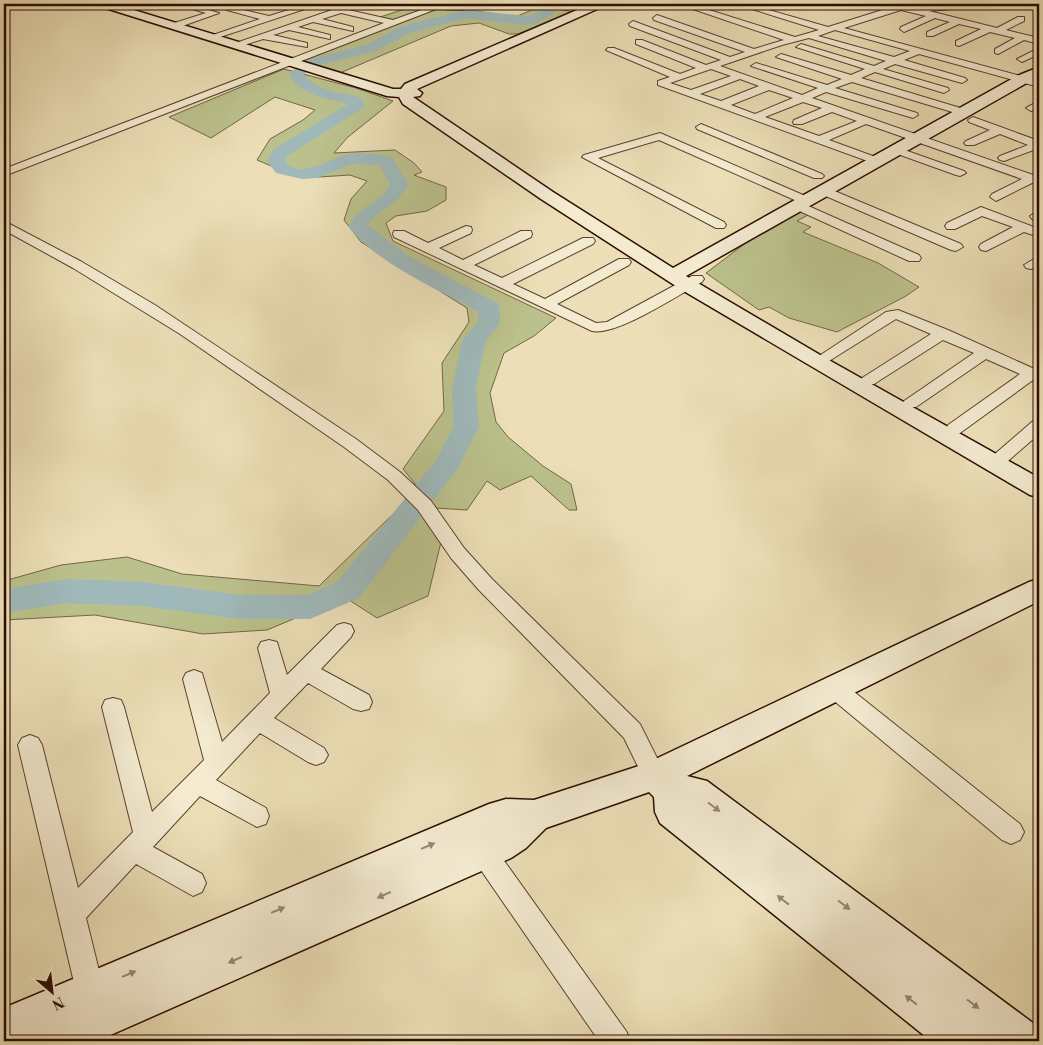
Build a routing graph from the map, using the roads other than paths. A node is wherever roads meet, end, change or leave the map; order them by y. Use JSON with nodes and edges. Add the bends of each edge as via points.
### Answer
{"nodes":[{"id":1,"x":103,"y":4,"type":"edge"},
{"id":2,"x":128,"y":4,"type":"edge"},
{"id":3,"x":179,"y":4,"type":"edge"},
{"id":4,"x":246,"y":4,"type":"edge"},
{"id":5,"x":317,"y":4,"type":"edge"},
{"id":6,"x":444,"y":4,"type":"edge"},
{"id":7,"x":613,"y":4,"type":"edge"},
{"id":8,"x":682,"y":4,"type":"edge"},
{"id":9,"x":717,"y":4,"type":"edge"},
{"id":10,"x":762,"y":4,"type":"edge"},
{"id":11,"x":888,"y":4,"type":"edge"},
{"id":12,"x":960,"y":4,"type":"edge"},
{"id":13,"x":783,"y":5,"type":"dead end"},
{"id":14,"x":736,"y":6,"type":"edge"},
{"id":15,"x":901,"y":7,"type":"junction"},
{"id":16,"x":116,"y":8,"type":"junction"},
{"id":17,"x":230,"y":8,"type":"junction"},
{"id":18,"x":581,"y":8,"type":"edge"},
{"id":19,"x":697,"y":9,"type":"junction"},
{"id":20,"x":922,"y":9,"type":"dead end"},
{"id":21,"x":342,"y":10,"type":"junction"},
{"id":22,"x":768,"y":12,"type":"junction"},
{"id":23,"x":711,"y":13,"type":"junction"},
{"id":24,"x":673,"y":14,"type":"dead end"},
{"id":25,"x":934,"y":15,"type":"junction"},
{"id":26,"x":980,"y":17,"type":"dead end"},
{"id":27,"x":222,"y":18,"type":"junction"},
{"id":28,"x":657,"y":18,"type":"junction"},
{"id":29,"x":270,"y":19,"type":"junction"},
{"id":30,"x":1021,"y":19,"type":"dead end"},
{"id":31,"x":311,"y":20,"type":"junction"},
{"id":32,"x":794,"y":20,"type":"junction"},
{"id":33,"x":735,"y":21,"type":"junction"},
{"id":34,"x":962,"y":22,"type":"junction"},
{"id":35,"x":393,"y":23,"type":"junction"},
{"id":36,"x":174,"y":26,"type":"junction"},
{"id":37,"x":248,"y":26,"type":"junction"},
{"id":38,"x":287,"y":28,"type":"junction"},
{"id":39,"x":869,"y":28,"type":"dead end"},
{"id":40,"x":350,"y":29,"type":"dead end"},
{"id":41,"x":761,"y":29,"type":"junction"},
{"id":42,"x":832,"y":29,"type":"junction"},
{"id":43,"x":994,"y":30,"type":"junction"},
{"id":44,"x":274,"y":32,"type":"junction"},
{"id":45,"x":854,"y":33,"type":"junction"},
{"id":46,"x":930,"y":34,"type":"dead end"},
{"id":47,"x":263,"y":36,"type":"junction"},
{"id":48,"x":810,"y":36,"type":"junction"},
{"id":49,"x":327,"y":37,"type":"dead end"},
{"id":50,"x":1023,"y":37,"type":"junction"},
{"id":51,"x":211,"y":38,"type":"junction"},
{"id":52,"x":1037,"y":39,"type":"edge"},
{"id":53,"x":884,"y":41,"type":"junction"},
{"id":54,"x":639,"y":42,"type":"dead end"},
{"id":55,"x":959,"y":43,"type":"dead end"},
{"id":56,"x":798,"y":44,"type":"junction"},
{"id":57,"x":235,"y":45,"type":"junction"},
{"id":58,"x":776,"y":45,"type":"junction"},
{"id":59,"x":932,"y":45,"type":"dead end"},
{"id":60,"x":304,"y":46,"type":"dead end"},
{"id":61,"x":970,"y":49,"type":"dead end"},
{"id":62,"x":611,"y":50,"type":"dead end"},
{"id":63,"x":919,"y":51,"type":"junction"},
{"id":64,"x":1039,"y":51,"type":"edge"},
{"id":65,"x":754,"y":52,"type":"junction"},
{"id":66,"x":781,"y":58,"type":"dead end"},
{"id":67,"x":947,"y":58,"type":"junction"},
{"id":68,"x":1022,"y":59,"type":"dead end"},
{"id":69,"x":730,"y":60,"type":"junction"},
{"id":70,"x":895,"y":60,"type":"junction"},
{"id":71,"x":291,"y":63,"type":"junction"},
{"id":72,"x":756,"y":66,"type":"dead end"},
{"id":73,"x":708,"y":67,"type":"junction"},
{"id":74,"x":982,"y":68,"type":"junction"},
{"id":75,"x":874,"y":69,"type":"junction"},
{"id":76,"x":1039,"y":71,"type":"edge"},
{"id":77,"x":740,"y":76,"type":"junction"},
{"id":78,"x":680,"y":77,"type":"junction"},
{"id":79,"x":851,"y":79,"type":"junction"},
{"id":80,"x":1022,"y":79,"type":"junction"},
{"id":81,"x":962,"y":80,"type":"dead end"},
{"id":82,"x":1039,"y":84,"type":"edge"},
{"id":83,"x":770,"y":86,"type":"junction"},
{"id":84,"x":827,"y":88,"type":"junction"},
{"id":85,"x":944,"y":90,"type":"dead end"},
{"id":86,"x":409,"y":93,"type":"junction"},
{"id":87,"x":690,"y":94,"type":"junction"},
{"id":88,"x":804,"y":98,"type":"junction"},
{"id":89,"x":721,"y":105,"type":"junction"},
{"id":90,"x":832,"y":108,"type":"junction"},
{"id":91,"x":913,"y":115,"type":"dead end"},
{"id":92,"x":968,"y":116,"type":"junction"},
{"id":93,"x":756,"y":117,"type":"junction"},
{"id":94,"x":867,"y":120,"type":"junction"},
{"id":95,"x":798,"y":122,"type":"dead end"},
{"id":96,"x":772,"y":123,"type":"junction"},
{"id":97,"x":701,"y":126,"type":"dead end"},
{"id":98,"x":1000,"y":130,"type":"junction"},
{"id":99,"x":917,"y":137,"type":"junction"},
{"id":100,"x":819,"y":140,"type":"junction"},
{"id":101,"x":733,"y":141,"type":"junction"},
{"id":102,"x":970,"y":143,"type":"dead end"},
{"id":103,"x":1039,"y":144,"type":"edge"},
{"id":104,"x":896,"y":150,"type":"junction"},
{"id":105,"x":1004,"y":158,"type":"dead end"},
{"id":106,"x":877,"y":161,"type":"junction"},
{"id":107,"x":4,"y":173,"type":"edge"},
{"id":108,"x":960,"y":173,"type":"dead end"},
{"id":109,"x":818,"y":176,"type":"dead end"},
{"id":110,"x":1036,"y":180,"type":"edge"},
{"id":111,"x":825,"y":191,"type":"junction"},
{"id":112,"x":996,"y":197,"type":"dead end"},
{"id":113,"x":802,"y":203,"type":"junction"},
{"id":114,"x":4,"y":225,"type":"edge"},
{"id":115,"x":720,"y":225,"type":"dead end"},
{"id":116,"x":951,"y":226,"type":"dead end"},
{"id":117,"x":1023,"y":227,"type":"junction"},
{"id":118,"x":466,"y":230,"type":"dead end"},
{"id":119,"x":1039,"y":233,"type":"edge"},
{"id":120,"x":399,"y":234,"type":"dead end"},
{"id":121,"x":526,"y":234,"type":"dead end"},
{"id":122,"x":588,"y":241,"type":"dead end"},
{"id":123,"x":956,"y":247,"type":"dead end"},
{"id":124,"x":428,"y":248,"type":"junction"},
{"id":125,"x":986,"y":248,"type":"dead end"},
{"id":126,"x":914,"y":258,"type":"dead end"},
{"id":127,"x":624,"y":262,"type":"dead end"},
{"id":128,"x":463,"y":265,"type":"junction"},
{"id":129,"x":685,"y":277,"type":"junction"},
{"id":130,"x":502,"y":284,"type":"junction"},
{"id":131,"x":544,"y":305,"type":"junction"},
{"id":132,"x":943,"y":333,"type":"junction"},
{"id":133,"x":986,"y":352,"type":"junction"},
{"id":134,"x":824,"y":358,"type":"junction"},
{"id":135,"x":1035,"y":376,"type":"edge"},
{"id":136,"x":868,"y":381,"type":"junction"},
{"id":137,"x":910,"y":404,"type":"junction"},
{"id":138,"x":1039,"y":425,"type":"edge"},
{"id":139,"x":954,"y":429,"type":"junction"},
{"id":140,"x":1002,"y":457,"type":"junction"},
{"id":141,"x":1039,"y":478,"type":"edge"},
{"id":142,"x":1039,"y":489,"type":"edge"},
{"id":143,"x":410,"y":490,"type":"joint"},
{"id":144,"x":430,"y":510,"type":"joint"},
{"id":145,"x":1039,"y":589,"type":"edge"},
{"id":146,"x":344,"y":631,"type":"dead end"},
{"id":147,"x":269,"y":648,"type":"dead end"},
{"id":148,"x":305,"y":670,"type":"junction"},
{"id":149,"x":194,"y":678,"type":"dead end"},
{"id":150,"x":835,"y":689,"type":"junction"},
{"id":151,"x":282,"y":695,"type":"junction"},
{"id":152,"x":361,"y":702,"type":"dead end"},
{"id":153,"x":113,"y":707,"type":"dead end"},
{"id":154,"x":257,"y":720,"type":"junction"},
{"id":155,"x":30,"y":745,"type":"dead end"},
{"id":156,"x":316,"y":755,"type":"dead end"},
{"id":157,"x":216,"y":763,"type":"junction"},
{"id":158,"x":198,"y":782,"type":"junction"},
{"id":159,"x":662,"y":783,"type":"junction"},
{"id":160,"x":257,"y":816,"type":"dead end"},
{"id":161,"x":534,"y":816,"type":"junction"},
{"id":162,"x":1010,"y":832,"type":"dead end"},
{"id":163,"x":139,"y":842,"type":"junction"},
{"id":164,"x":483,"y":852,"type":"junction"},
{"id":165,"x":193,"y":883,"type":"dead end"},
{"id":166,"x":71,"y":914,"type":"junction"},
{"id":167,"x":90,"y":991,"type":"junction"},
{"id":168,"x":4,"y":1028,"type":"edge"},
{"id":169,"x":68,"y":1038,"type":"edge"},
{"id":170,"x":616,"y":1041,"type":"edge"},
{"id":171,"x":963,"y":1041,"type":"edge"},
{"id":172,"x":1022,"y":1041,"type":"edge"}],
"edges":[{"from":1,"to":16,"type":"street"},
{"from":2,"to":16,"type":"street"},
{"from":3,"to":27,"type":"street"},
{"from":4,"to":17,"type":"street"},
{"from":5,"to":21,"type":"street"},
{"from":5,"to":29,"type":"street"},
{"from":6,"to":35,"type":"street"},
{"from":7,"to":18,"type":"street"},
{"from":8,"to":19,"type":"street"},
{"from":9,"to":19,"type":"street"},
{"from":10,"to":13,"type":"street"},
{"from":11,"to":15,"type":"street"},
{"from":12,"to":20,"type":"street"},
{"from":14,"to":22,"type":"street"},
{"from":14,"to":23,"type":"street"},
{"from":15,"to":25,"type":"street"},
{"from":15,"to":42,"type":"street"},
{"from":16,"to":36,"type":"street"},
{"from":17,"to":27,"type":"street"},
{"from":17,"to":29,"type":"street"},
{"from":18,"to":86,"type":"street","via":[[410,87]]},
{"from":19,"to":23,"type":"street"},
{"from":19,"to":58,"type":"street","via":[[681,12]]},
{"from":21,"to":31,"type":"street"},
{"from":21,"to":35,"type":"street"},
{"from":22,"to":32,"type":"street"},
{"from":22,"to":33,"type":"street"},
{"from":23,"to":33,"type":"street"},
{"from":24,"to":28,"type":"street"},
{"from":25,"to":34,"type":"street"},
{"from":25,"to":53,"type":"street"},
{"from":26,"to":34,"type":"street"},
{"from":27,"to":36,"type":"street"},
{"from":27,"to":37,"type":"street"},
{"from":28,"to":65,"type":"street"},
{"from":28,"to":69,"type":"street","via":[[629,25]]},
{"from":29,"to":37,"type":"street"},
{"from":30,"to":43,"type":"street"},
{"from":31,"to":38,"type":"street"},
{"from":31,"to":40,"type":"street"},
{"from":32,"to":41,"type":"street"},
{"from":32,"to":42,"type":"street"},
{"from":33,"to":41,"type":"street"},
{"from":34,"to":43,"type":"street"},
{"from":34,"to":46,"type":"street"},
{"from":35,"to":71,"type":"street"},
{"from":36,"to":51,"type":"street"},
{"from":37,"to":44,"type":"street"},
{"from":37,"to":51,"type":"street"},
{"from":38,"to":44,"type":"street"},
{"from":38,"to":49,"type":"street"},
{"from":39,"to":45,"type":"street"},
{"from":41,"to":56,"type":"street"},
{"from":42,"to":45,"type":"street"},
{"from":42,"to":48,"type":"street"},
{"from":43,"to":50,"type":"street"},
{"from":43,"to":55,"type":"street"},
{"from":44,"to":47,"type":"street"},
{"from":45,"to":53,"type":"street"},
{"from":47,"to":57,"type":"street"},
{"from":47,"to":60,"type":"street"},
{"from":48,"to":56,"type":"street"},
{"from":48,"to":70,"type":"street"},
{"from":50,"to":52,"type":"street"},
{"from":50,"to":74,"type":"street"},
{"from":51,"to":57,"type":"street"},
{"from":53,"to":63,"type":"street"},
{"from":54,"to":73,"type":"street"},
{"from":56,"to":58,"type":"street"},
{"from":56,"to":75,"type":"street"},
{"from":57,"to":71,"type":"street"},
{"from":58,"to":65,"type":"street"},
{"from":59,"to":63,"type":"street"},
{"from":61,"to":67,"type":"street"},
{"from":62,"to":78,"type":"street"},
{"from":63,"to":67,"type":"street"},
{"from":63,"to":70,"type":"street"},
{"from":64,"to":68,"type":"street"},
{"from":65,"to":69,"type":"street"},
{"from":66,"to":79,"type":"street"},
{"from":67,"to":74,"type":"street"},
{"from":69,"to":73,"type":"street"},
{"from":70,"to":75,"type":"street"},
{"from":70,"to":81,"type":"street"},
{"from":71,"to":86,"type":"street","via":[[392,93]]},
{"from":71,"to":107,"type":"street"},
{"from":72,"to":84,"type":"street"},
{"from":73,"to":77,"type":"street"},
{"from":73,"to":78,"type":"street"},
{"from":74,"to":80,"type":"street"},
{"from":75,"to":79,"type":"street"},
{"from":75,"to":85,"type":"street"},
{"from":76,"to":80,"type":"street"},
{"from":77,"to":83,"type":"street"},
{"from":77,"to":87,"type":"street"},
{"from":78,"to":87,"type":"street","via":[[661,83]]},
{"from":79,"to":84,"type":"street"},
{"from":79,"to":92,"type":"street"},
{"from":80,"to":82,"type":"street"},
{"from":80,"to":92,"type":"street"},
{"from":83,"to":88,"type":"street"},
{"from":83,"to":89,"type":"street"},
{"from":84,"to":88,"type":"street"},
{"from":84,"to":91,"type":"street"},
{"from":86,"to":129,"type":"street","via":[[408,101],[532,187]]},
{"from":87,"to":89,"type":"street"},
{"from":88,"to":90,"type":"street"},
{"from":88,"to":93,"type":"street"},
{"from":89,"to":93,"type":"street"},
{"from":90,"to":94,"type":"street"},
{"from":90,"to":95,"type":"street"},
{"from":92,"to":98,"type":"street"},
{"from":92,"to":99,"type":"street"},
{"from":93,"to":96,"type":"street"},
{"from":94,"to":99,"type":"street"},
{"from":94,"to":100,"type":"street"},
{"from":96,"to":100,"type":"street"},
{"from":96,"to":101,"type":"street"},
{"from":97,"to":101,"type":"street"},
{"from":98,"to":102,"type":"street"},
{"from":98,"to":103,"type":"street"},
{"from":99,"to":104,"type":"street"},
{"from":99,"to":110,"type":"street"},
{"from":100,"to":106,"type":"street"},
{"from":101,"to":109,"type":"street"},
{"from":103,"to":105,"type":"street"},
{"from":104,"to":106,"type":"street"},
{"from":104,"to":108,"type":"street"},
{"from":106,"to":111,"type":"street"},
{"from":110,"to":112,"type":"street"},
{"from":111,"to":113,"type":"street"},
{"from":111,"to":123,"type":"street"},
{"from":113,"to":115,"type":"street","via":[[660,136],[588,157]]},
{"from":113,"to":126,"type":"street"},
{"from":113,"to":129,"type":"street"},
{"from":114,"to":143,"type":"street","via":[[177,327],[301,410]]},
{"from":116,"to":117,"type":"street","via":[[981,211]]},
{"from":117,"to":119,"type":"street"},
{"from":117,"to":125,"type":"street"},
{"from":118,"to":124,"type":"street"},
{"from":120,"to":124,"type":"street"},
{"from":121,"to":128,"type":"street"},
{"from":122,"to":130,"type":"street"},
{"from":124,"to":128,"type":"street"},
{"from":127,"to":131,"type":"street"},
{"from":128,"to":130,"type":"street"},
{"from":129,"to":131,"type":"street","via":[[605,327],[592,327]]},
{"from":129,"to":134,"type":"street"},
{"from":129,"to":142,"type":"street","via":[[824,366]]},
{"from":130,"to":131,"type":"street"},
{"from":132,"to":133,"type":"street"},
{"from":132,"to":134,"type":"street","via":[[904,315],[894,314]]},
{"from":132,"to":136,"type":"street"},
{"from":133,"to":135,"type":"street"},
{"from":133,"to":137,"type":"street"},
{"from":134,"to":136,"type":"street"},
{"from":135,"to":139,"type":"street"},
{"from":136,"to":137,"type":"street"},
{"from":137,"to":139,"type":"street"},
{"from":138,"to":140,"type":"street"},
{"from":139,"to":140,"type":"street"},
{"from":140,"to":141,"type":"street"},
{"from":143,"to":144,"type":"street"},
{"from":144,"to":159,"type":"street","via":[[465,562],[632,731]]},
{"from":145,"to":150,"type":"street"},
{"from":146,"to":148,"type":"street"},
{"from":147,"to":151,"type":"street"},
{"from":148,"to":151,"type":"street"},
{"from":148,"to":152,"type":"street"},
{"from":149,"to":157,"type":"street"},
{"from":150,"to":159,"type":"street"},
{"from":150,"to":162,"type":"street"},
{"from":151,"to":154,"type":"street"},
{"from":153,"to":163,"type":"street"},
{"from":154,"to":156,"type":"street"},
{"from":154,"to":157,"type":"street"},
{"from":155,"to":166,"type":"street"},
{"from":157,"to":158,"type":"street"},
{"from":158,"to":160,"type":"street"},
{"from":158,"to":163,"type":"street"},
{"from":159,"to":161,"type":"street"},
{"from":171,"to":159,"type":"street","one_way":true,"via":[[672,812]]},
{"from":159,"to":172,"type":"street","one_way":true,"via":[[695,792]]},
{"from":161,"to":164,"type":"street","via":[[514,836]]},
{"from":167,"to":161,"type":"street","one_way":true,"via":[[489,820],[506,815]]},
{"from":163,"to":165,"type":"street"},
{"from":163,"to":166,"type":"street"},
{"from":164,"to":169,"type":"street","one_way":true},
{"from":164,"to":170,"type":"street"},
{"from":166,"to":167,"type":"street"},
{"from":167,"to":168,"type":"street"}]}
